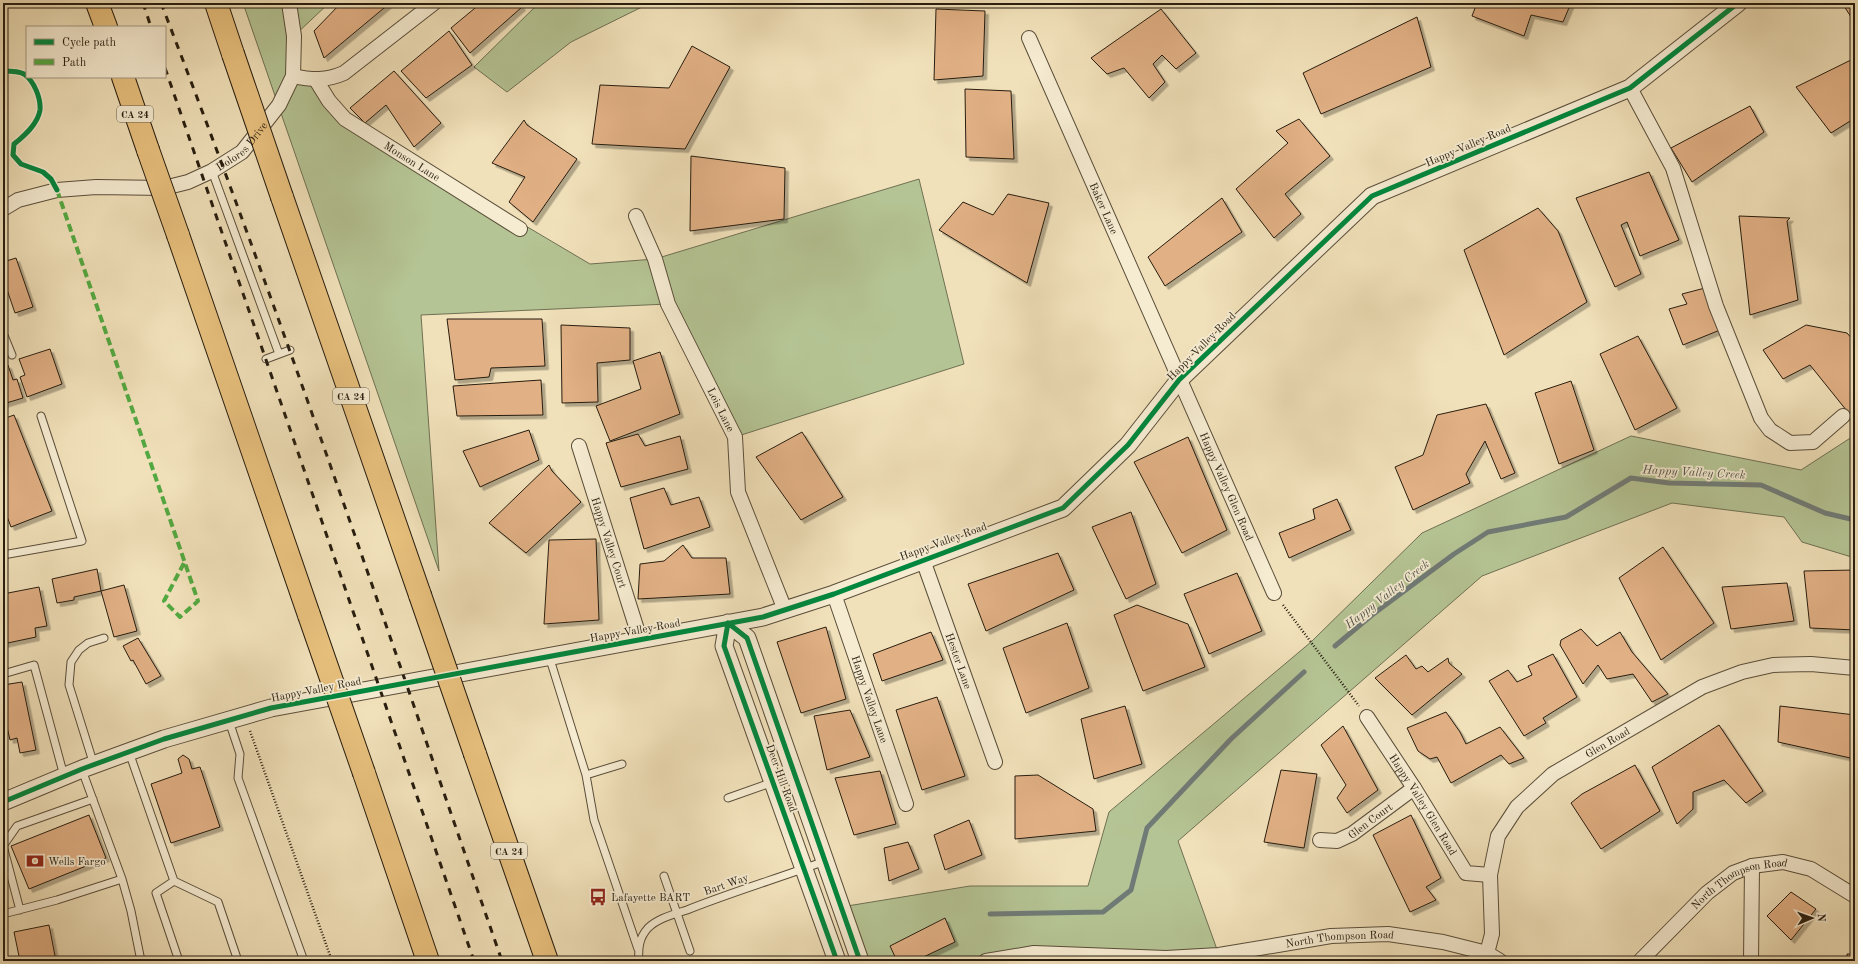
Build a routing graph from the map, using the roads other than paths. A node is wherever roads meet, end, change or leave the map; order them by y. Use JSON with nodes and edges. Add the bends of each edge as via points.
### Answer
{"nodes":[{"id":1,"x":97,"y":3,"type":"edge"},
{"id":2,"x":216,"y":3,"type":"edge"},
{"id":3,"x":289,"y":3,"type":"edge"},
{"id":4,"x":434,"y":3,"type":"edge"},
{"id":5,"x":1738,"y":3,"type":"edge"},
{"id":6,"x":106,"y":26,"type":"edge"},
{"id":7,"x":1028,"y":38,"type":"dead end"},
{"id":8,"x":293,"y":76,"type":"junction"},
{"id":9,"x":123,"y":78,"type":"edge"},
{"id":10,"x":316,"y":80,"type":"junction"},
{"id":11,"x":1630,"y":88,"type":"junction"},
{"id":12,"x":212,"y":171,"type":"junction"},
{"id":13,"x":3,"y":209,"type":"edge"},
{"id":14,"x":636,"y":216,"type":"dead end"},
{"id":15,"x":520,"y":229,"type":"dead end"},
{"id":16,"x":3,"y":333,"type":"edge"},
{"id":17,"x":290,"y":350,"type":"dead end"},
{"id":18,"x":279,"y":354,"type":"junction"},
{"id":19,"x":12,"y":355,"type":"dead end"},
{"id":20,"x":266,"y":359,"type":"dead end"},
{"id":21,"x":1178,"y":380,"type":"junction"},
{"id":22,"x":40,"y":416,"type":"dead end"},
{"id":23,"x":1843,"y":416,"type":"dead end"},
{"id":24,"x":579,"y":446,"type":"dead end"},
{"id":25,"x":3,"y":555,"type":"edge"},
{"id":26,"x":923,"y":560,"type":"junction"},
{"id":27,"x":1274,"y":593,"type":"road end"},
{"id":28,"x":834,"y":594,"type":"junction"},
{"id":29,"x":785,"y":610,"type":"junction"},
{"id":30,"x":728,"y":623,"type":"junction"},
{"id":31,"x":104,"y":638,"type":"dead end"},
{"id":32,"x":747,"y":638,"type":"junction"},
{"id":33,"x":640,"y":639,"type":"junction"},
{"id":34,"x":549,"y":656,"type":"junction"},
{"id":35,"x":1855,"y":668,"type":"edge"},
{"id":36,"x":3,"y":674,"type":"edge"},
{"id":37,"x":1367,"y":717,"type":"road end"},
{"id":38,"x":228,"y":719,"type":"junction"},
{"id":39,"x":129,"y":752,"type":"junction"},
{"id":40,"x":995,"y":762,"type":"dead end"},
{"id":41,"x":622,"y":764,"type":"dead end"},
{"id":42,"x":88,"y":767,"type":"junction"},
{"id":43,"x":586,"y":775,"type":"junction"},
{"id":44,"x":64,"y":777,"type":"junction"},
{"id":45,"x":773,"y":782,"type":"junction"},
{"id":46,"x":1414,"y":788,"type":"junction"},
{"id":47,"x":728,"y":798,"type":"dead end"},
{"id":48,"x":93,"y":799,"type":"junction"},
{"id":49,"x":3,"y":802,"type":"edge"},
{"id":50,"x":906,"y":804,"type":"dead end"},
{"id":51,"x":1320,"y":840,"type":"dead end"},
{"id":52,"x":825,"y":861,"type":"junction"},
{"id":53,"x":1752,"y":866,"type":"junction"},
{"id":54,"x":805,"y":868,"type":"junction"},
{"id":55,"x":1490,"y":875,"type":"junction"},
{"id":56,"x":664,"y":876,"type":"dead end"},
{"id":57,"x":122,"y":879,"type":"junction"},
{"id":58,"x":174,"y":881,"type":"junction"},
{"id":59,"x":1855,"y":896,"type":"edge"},
{"id":60,"x":841,"y":907,"type":"junction"},
{"id":61,"x":20,"y":910,"type":"junction"},
{"id":62,"x":678,"y":913,"type":"junction"},
{"id":63,"x":3,"y":914,"type":"edge"},
{"id":64,"x":638,"y":949,"type":"junction"},
{"id":65,"x":690,"y":951,"type":"dead end"},
{"id":66,"x":545,"y":955,"type":"edge"},
{"id":67,"x":1244,"y":956,"type":"edge"},
{"id":68,"x":1486,"y":957,"type":"edge"},
{"id":69,"x":141,"y":961,"type":"edge"},
{"id":70,"x":179,"y":961,"type":"edge"},
{"id":71,"x":238,"y":961,"type":"edge"},
{"id":72,"x":304,"y":961,"type":"edge"},
{"id":73,"x":428,"y":961,"type":"edge"},
{"id":74,"x":640,"y":961,"type":"edge"},
{"id":75,"x":837,"y":961,"type":"edge"},
{"id":76,"x":860,"y":961,"type":"edge"},
{"id":77,"x":986,"y":961,"type":"edge"},
{"id":78,"x":1500,"y":961,"type":"edge"},
{"id":79,"x":1640,"y":961,"type":"edge"},
{"id":80,"x":1751,"y":961,"type":"edge"}],
"edges":[{"from":1,"to":6,"type":"highway"},
{"from":2,"to":66,"type":"highway","number":"CA 24","bridge":true},
{"from":3,"to":8,"type":"street","via":[[294,36]]},
{"from":4,"to":10,"type":"street","via":[[344,74]]},
{"from":5,"to":11,"type":"street","name":"Happy Valley Road"},
{"from":7,"to":21,"type":"street","name":"Baker Lane"},
{"from":8,"to":10,"type":"street"},
{"from":8,"to":12,"type":"street","name":"Dolores Drive","via":[[279,105],[242,152]]},
{"from":9,"to":73,"type":"highway","number":"CA 24","bridge":true},
{"from":10,"to":15,"type":"street","name":"Monson Lane","via":[[328,101],[345,119]]},
{"from":11,"to":21,"type":"street","name":"Happy Valley Road","via":[[1372,196]]},
{"from":11,"to":23,"type":"street","via":[[1673,168],[1716,306],[1762,418],[1770,430],[1790,443],[1813,442]]},
{"from":12,"to":13,"type":"street","name":"Dolores Drive","via":[[188,182],[164,188],[96,187],[56,190],[18,200]]},
{"from":12,"to":18,"type":"lane"},
{"from":14,"to":29,"type":"street","name":"Lois Lane","via":[[655,259],[668,304],[735,437],[738,492]]},
{"from":16,"to":19,"type":"lane"},
{"from":17,"to":18,"type":"lane"},
{"from":18,"to":20,"type":"lane"},
{"from":21,"to":26,"type":"street","name":"Happy Valley Road","via":[[1128,445],[1063,508]]},
{"from":21,"to":27,"type":"street","name":"Happy Valley Glen Road"},
{"from":22,"to":25,"type":"lane","via":[[82,541]]},
{"from":24,"to":33,"type":"street","name":"Happy Valley Court"},
{"from":26,"to":28,"type":"street","name":"Happy Valley Road"},
{"from":26,"to":40,"type":"street","name":"Hester Lane"},
{"from":28,"to":29,"type":"street","name":"Happy Valley Road"},
{"from":28,"to":50,"type":"street","name":"Happy Valley Lane"},
{"from":29,"to":30,"type":"street","name":"Happy Valley Road","via":[[764,617]]},
{"from":30,"to":32,"type":"street"},
{"from":30,"to":33,"type":"street","name":"Happy Valley Road"},
{"from":30,"to":45,"type":"street","name":"Deer Hill Road","via":[[724,646]]},
{"from":31,"to":42,"type":"lane","via":[[88,643],[79,650],[71,662],[69,685]]},
{"from":32,"to":52,"type":"street","name":"Deer Hill Road"},
{"from":32,"to":60,"type":"street","name":"Deer Hill Road"},
{"from":33,"to":34,"type":"street","name":"Happy Valley Road"},
{"from":34,"to":38,"type":"street","name":"Happy Valley Road","via":[[271,708]]},
{"from":34,"to":43,"type":"lane"},
{"from":35,"to":55,"type":"street","name":"Glen Road","via":[[1811,664],[1773,665],[1742,672],[1702,687],[1553,774],[1517,807],[1498,836]]},
{"from":36,"to":44,"type":"lane","via":[[34,665]]},
{"from":37,"to":46,"type":"street","name":"Happy Valley Glen Road"},
{"from":38,"to":39,"type":"street","name":"Happy Valley Road"},
{"from":38,"to":72,"type":"lane","via":[[240,754],[238,778]]},
{"from":39,"to":42,"type":"street","name":"Happy Valley Road"},
{"from":39,"to":58,"type":"lane"},
{"from":41,"to":43,"type":"lane"},
{"from":42,"to":44,"type":"street","name":"Happy Valley Road"},
{"from":42,"to":48,"type":"lane"},
{"from":43,"to":64,"type":"lane","via":[[594,820]]},
{"from":44,"to":49,"type":"street","name":"Happy Valley Road"},
{"from":45,"to":47,"type":"lane"},
{"from":45,"to":54,"type":"street","name":"Deer Hill Road"},
{"from":46,"to":51,"type":"street","name":"Glen Court","via":[[1352,834],[1337,841]]},
{"from":46,"to":55,"type":"street","name":"Happy Valley Glen Road","via":[[1466,873]]},
{"from":48,"to":57,"type":"lane"},
{"from":48,"to":61,"type":"lane","via":[[17,826],[3,846]]},
{"from":52,"to":54,"type":"lane","name":"Bart Way"},
{"from":52,"to":60,"type":"street","name":"Deer Hill Road"},
{"from":53,"to":59,"type":"street","name":"North Thompson Road","via":[[1783,862],[1810,869]]},
{"from":53,"to":79,"type":"street","name":"North Thompson Road","via":[[1733,873],[1707,893]]},
{"from":53,"to":80,"type":"street"},
{"from":54,"to":62,"type":"lane","name":"Bart Way"},
{"from":54,"to":75,"type":"street","name":"Deer Hill Road"},
{"from":55,"to":68,"type":"street","name":"Glen Road","via":[[1492,934]]},
{"from":56,"to":62,"type":"lane"},
{"from":57,"to":61,"type":"lane"},
{"from":57,"to":69,"type":"lane"},
{"from":58,"to":70,"type":"lane","via":[[156,893]]},
{"from":58,"to":71,"type":"lane","via":[[218,902]]},
{"from":60,"to":76,"type":"street","name":"Deer Hill Road"},
{"from":61,"to":63,"type":"lane"},
{"from":62,"to":64,"type":"lane","name":"Bart Way","via":[[650,926],[643,934]]},
{"from":62,"to":65,"type":"lane"},
{"from":64,"to":74,"type":"lane"},
{"from":67,"to":68,"type":"street","name":"North Thompson Road","via":[[1332,936],[1388,934],[1443,942]]},
{"from":67,"to":77,"type":"street","name":"North Thompson Road","via":[[1166,958],[1034,953]]},
{"from":68,"to":78,"type":"street","name":"North Thompson Road"}]}
